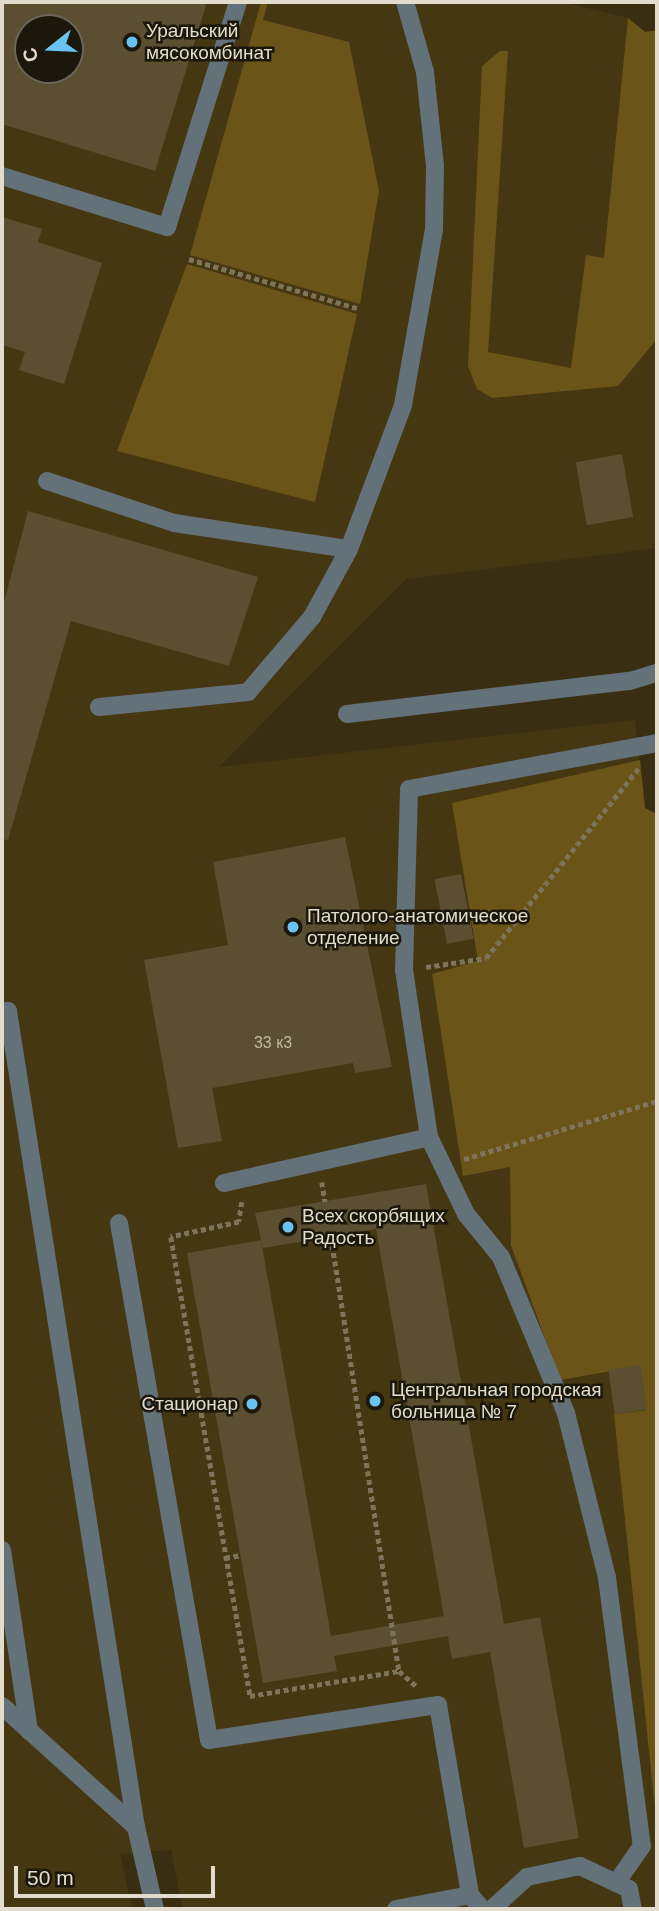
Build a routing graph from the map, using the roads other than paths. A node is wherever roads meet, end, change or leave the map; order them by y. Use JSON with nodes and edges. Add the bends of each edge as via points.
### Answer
{"nodes":[{"id":1,"x":238,"y":2,"type":"edge"},
{"id":2,"x":405,"y":2,"type":"edge"},
{"id":3,"x":2,"y":176,"type":"edge"},
{"id":4,"x":47,"y":481,"type":"dead end"},
{"id":5,"x":349,"y":549,"type":"junction"},
{"id":6,"x":657,"y":673,"type":"edge"},
{"id":7,"x":99,"y":707,"type":"dead end"},
{"id":8,"x":347,"y":714,"type":"dead end"},
{"id":9,"x":657,"y":743,"type":"edge"},
{"id":10,"x":2,"y":1012,"type":"edge"},
{"id":11,"x":429,"y":1137,"type":"junction"},
{"id":12,"x":224,"y":1183,"type":"dead end"},
{"id":13,"x":119,"y":1223,"type":"dead end"},
{"id":14,"x":2,"y":1550,"type":"edge"},
{"id":15,"x":3,"y":1570,"type":"edge"},
{"id":16,"x":2,"y":1706,"type":"edge"},
{"id":17,"x":29,"y":1731,"type":"junction"},
{"id":18,"x":136,"y":1827,"type":"junction"},
{"id":19,"x":616,"y":1882,"type":"junction"},
{"id":20,"x":470,"y":1895,"type":"junction"},
{"id":21,"x":155,"y":1909,"type":"edge"},
{"id":22,"x":396,"y":1909,"type":"edge"},
{"id":23,"x":482,"y":1909,"type":"edge"},
{"id":24,"x":492,"y":1909,"type":"edge"},
{"id":25,"x":633,"y":1909,"type":"edge"}],
"edges":[{"from":1,"to":3,"type":"lane","via":[[167,227]]},
{"from":2,"to":5,"type":"lane","via":[[425,72],[435,166],[434,230],[403,405]]},
{"from":4,"to":5,"type":"lane","via":[[174,523]]},
{"from":5,"to":7,"type":"lane","via":[[312,617],[248,692]]},
{"from":6,"to":8,"type":"lane","via":[[630,681]]},
{"from":9,"to":11,"type":"lane","via":[[409,789],[404,970]]},
{"from":10,"to":18,"type":"lane","via":[[8,1011]]},
{"from":11,"to":12,"type":"lane"},
{"from":11,"to":19,"type":"lane","via":[[466,1214],[501,1257],[566,1413],[607,1578],[642,1846]]},
{"from":13,"to":20,"type":"lane","via":[[209,1740],[438,1705]]},
{"from":14,"to":15,"type":"lane"},
{"from":15,"to":17,"type":"lane"},
{"from":16,"to":17,"type":"lane"},
{"from":17,"to":18,"type":"lane"},
{"from":18,"to":21,"type":"lane"},
{"from":19,"to":24,"type":"lane","via":[[580,1866],[527,1877]]},
{"from":19,"to":25,"type":"lane","via":[[629,1889]]},
{"from":20,"to":22,"type":"lane"},
{"from":20,"to":23,"type":"lane"}]}
